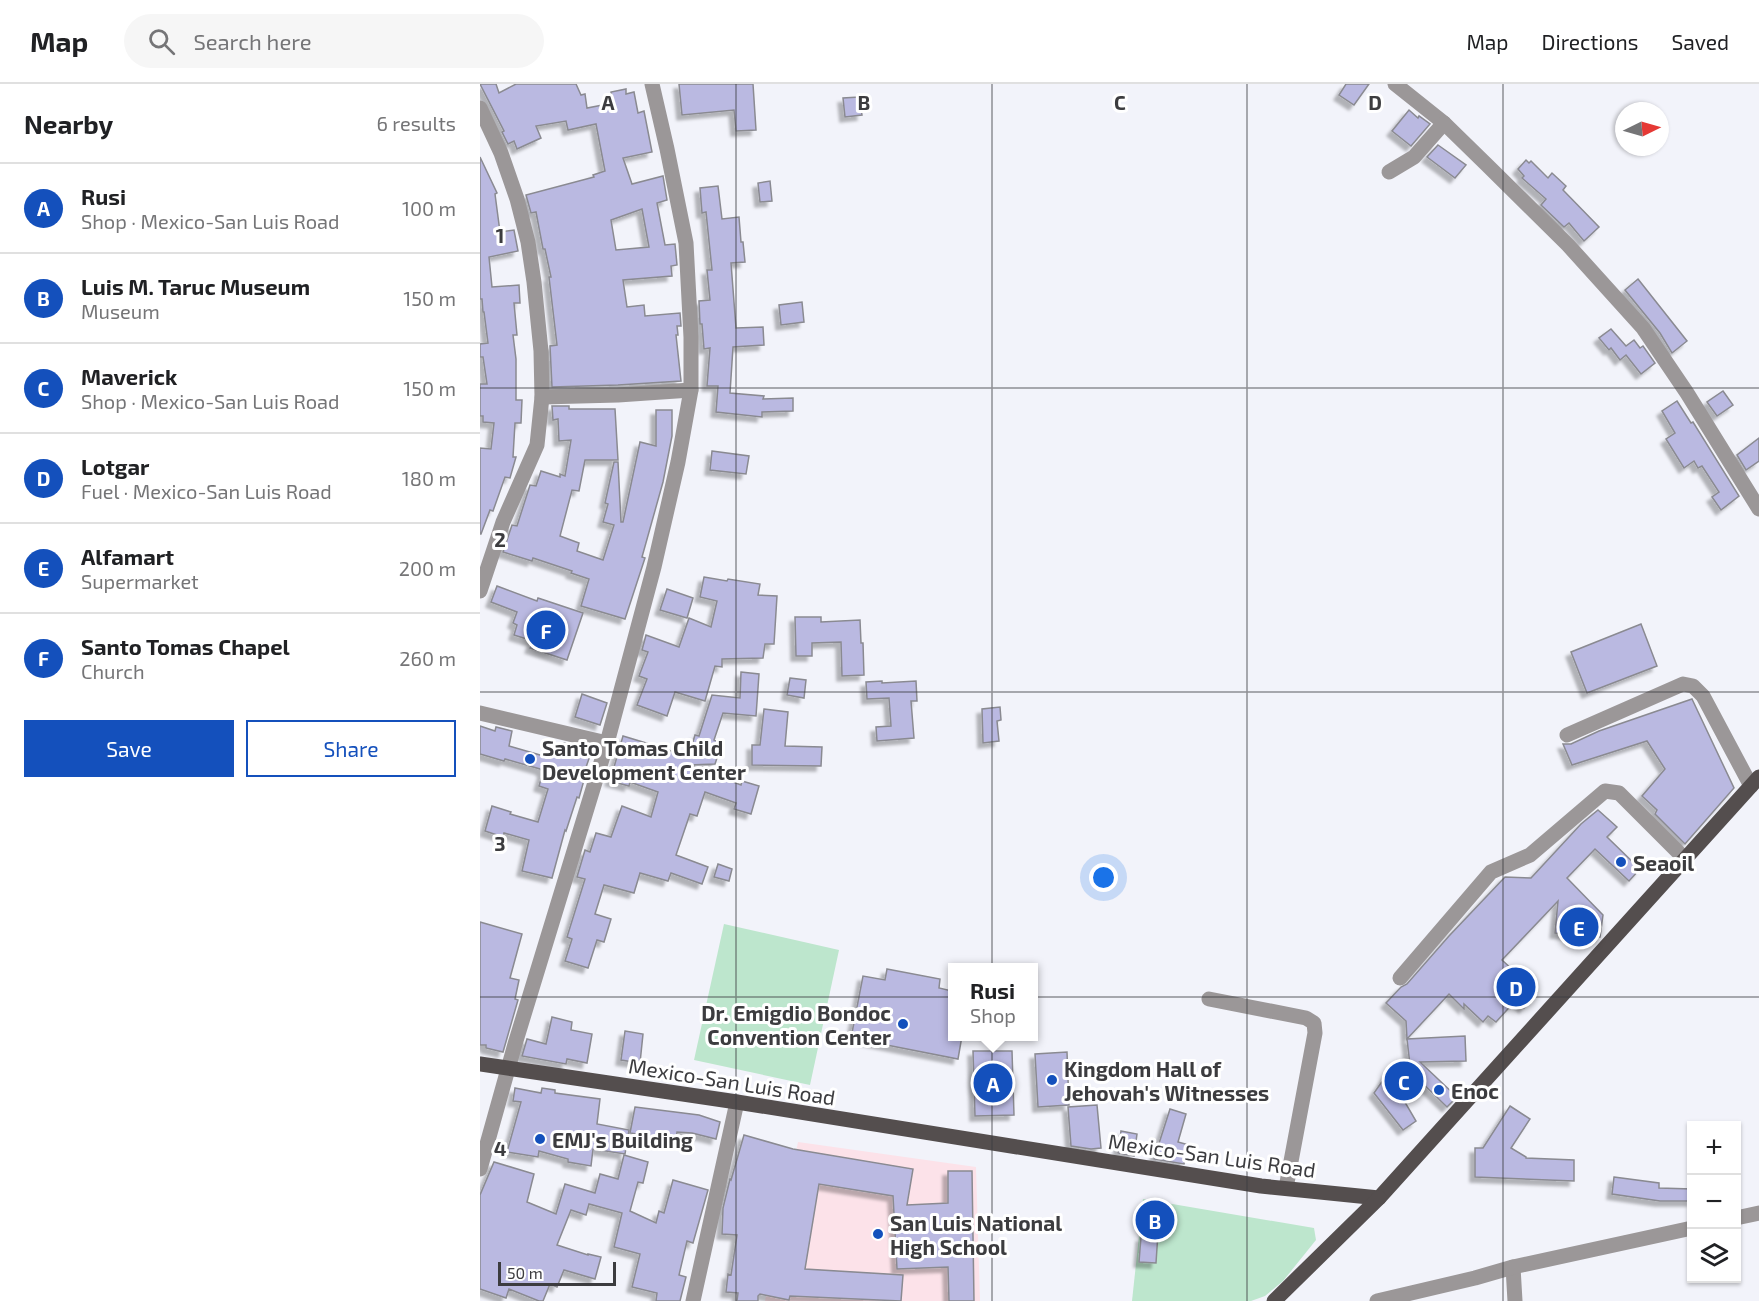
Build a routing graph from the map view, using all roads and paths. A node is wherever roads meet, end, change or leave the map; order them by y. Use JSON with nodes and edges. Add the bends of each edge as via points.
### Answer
{"nodes":[{"id":1,"x":652,"y":84,"type":"edge"},
{"id":2,"x":1395,"y":84,"type":"edge"},
{"id":3,"x":480,"y":108,"type":"edge"},
{"id":4,"x":1444,"y":123,"type":"junction"},
{"id":5,"x":1389,"y":172,"type":"dead end"},
{"id":6,"x":691,"y":390,"type":"junction"},
{"id":7,"x":542,"y":397,"type":"junction"},
{"id":8,"x":1759,"y":509,"type":"edge"},
{"id":9,"x":480,"y":591,"type":"edge"},
{"id":10,"x":480,"y":713,"type":"edge"},
{"id":11,"x":1567,"y":735,"type":"dead end"},
{"id":12,"x":607,"y":743,"type":"junction"},
{"id":13,"x":1755,"y":782,"type":"edge"},
{"id":14,"x":1685,"y":859,"type":"junction"},
{"id":15,"x":1400,"y":978,"type":"dead end"},
{"id":16,"x":1209,"y":999,"type":"dead end"},
{"id":17,"x":480,"y":1064,"type":"edge"},
{"id":18,"x":509,"y":1068,"type":"junction"},
{"id":19,"x":737,"y":1102,"type":"junction"},
{"id":20,"x":480,"y":1169,"type":"edge"},
{"id":21,"x":1286,"y":1188,"type":"junction"},
{"id":22,"x":1379,"y":1198,"type":"junction"},
{"id":23,"x":1759,"y":1213,"type":"edge"},
{"id":24,"x":1741,"y":1217,"type":"edge"},
{"id":25,"x":1687,"y":1229,"type":"edge"},
{"id":26,"x":1513,"y":1267,"type":"junction"},
{"id":27,"x":693,"y":1301,"type":"edge"},
{"id":28,"x":1274,"y":1301,"type":"edge"},
{"id":29,"x":1377,"y":1301,"type":"edge"},
{"id":30,"x":1515,"y":1301,"type":"edge"}],
"edges":[{"from":1,"to":6,"type":"street","via":[[686,243]]},
{"from":2,"to":4,"type":"street"},
{"from":3,"to":7,"type":"street","via":[[504,162],[528,242],[541,351]]},
{"from":4,"to":5,"type":"street","via":[[1414,157]]},
{"from":4,"to":8,"type":"street","via":[[1568,245],[1643,328]]},
{"from":6,"to":7,"type":"street"},
{"from":6,"to":12,"type":"street","via":[[654,567]]},
{"from":7,"to":9,"type":"street","via":[[537,445],[503,522]]},
{"from":10,"to":12,"type":"street"},
{"from":11,"to":13,"type":"street","via":[[1683,684],[1694,686]]},
{"from":12,"to":18,"type":"street"},
{"from":13,"to":14,"type":"main road"},
{"from":14,"to":15,"type":"street","via":[[1619,793],[1605,791],[1530,855],[1491,872]]},
{"from":14,"to":22,"type":"main road"},
{"from":16,"to":21,"type":"street","via":[[1306,1018],[1314,1023]]},
{"from":17,"to":18,"type":"main road","name":"Mexico-San Luis Road"},
{"from":18,"to":19,"type":"main road","name":"Mexico-San Luis Road"},
{"from":18,"to":20,"type":"street"},
{"from":19,"to":21,"type":"main road","name":"Mexico-San Luis Road"},
{"from":19,"to":27,"type":"street"},
{"from":21,"to":22,"type":"main road","name":"Mexico-San Luis Road"},
{"from":22,"to":28,"type":"main road"},
{"from":23,"to":24,"type":"street"},
{"from":25,"to":26,"type":"street"},
{"from":26,"to":29,"type":"street"},
{"from":26,"to":30,"type":"street"}]}
